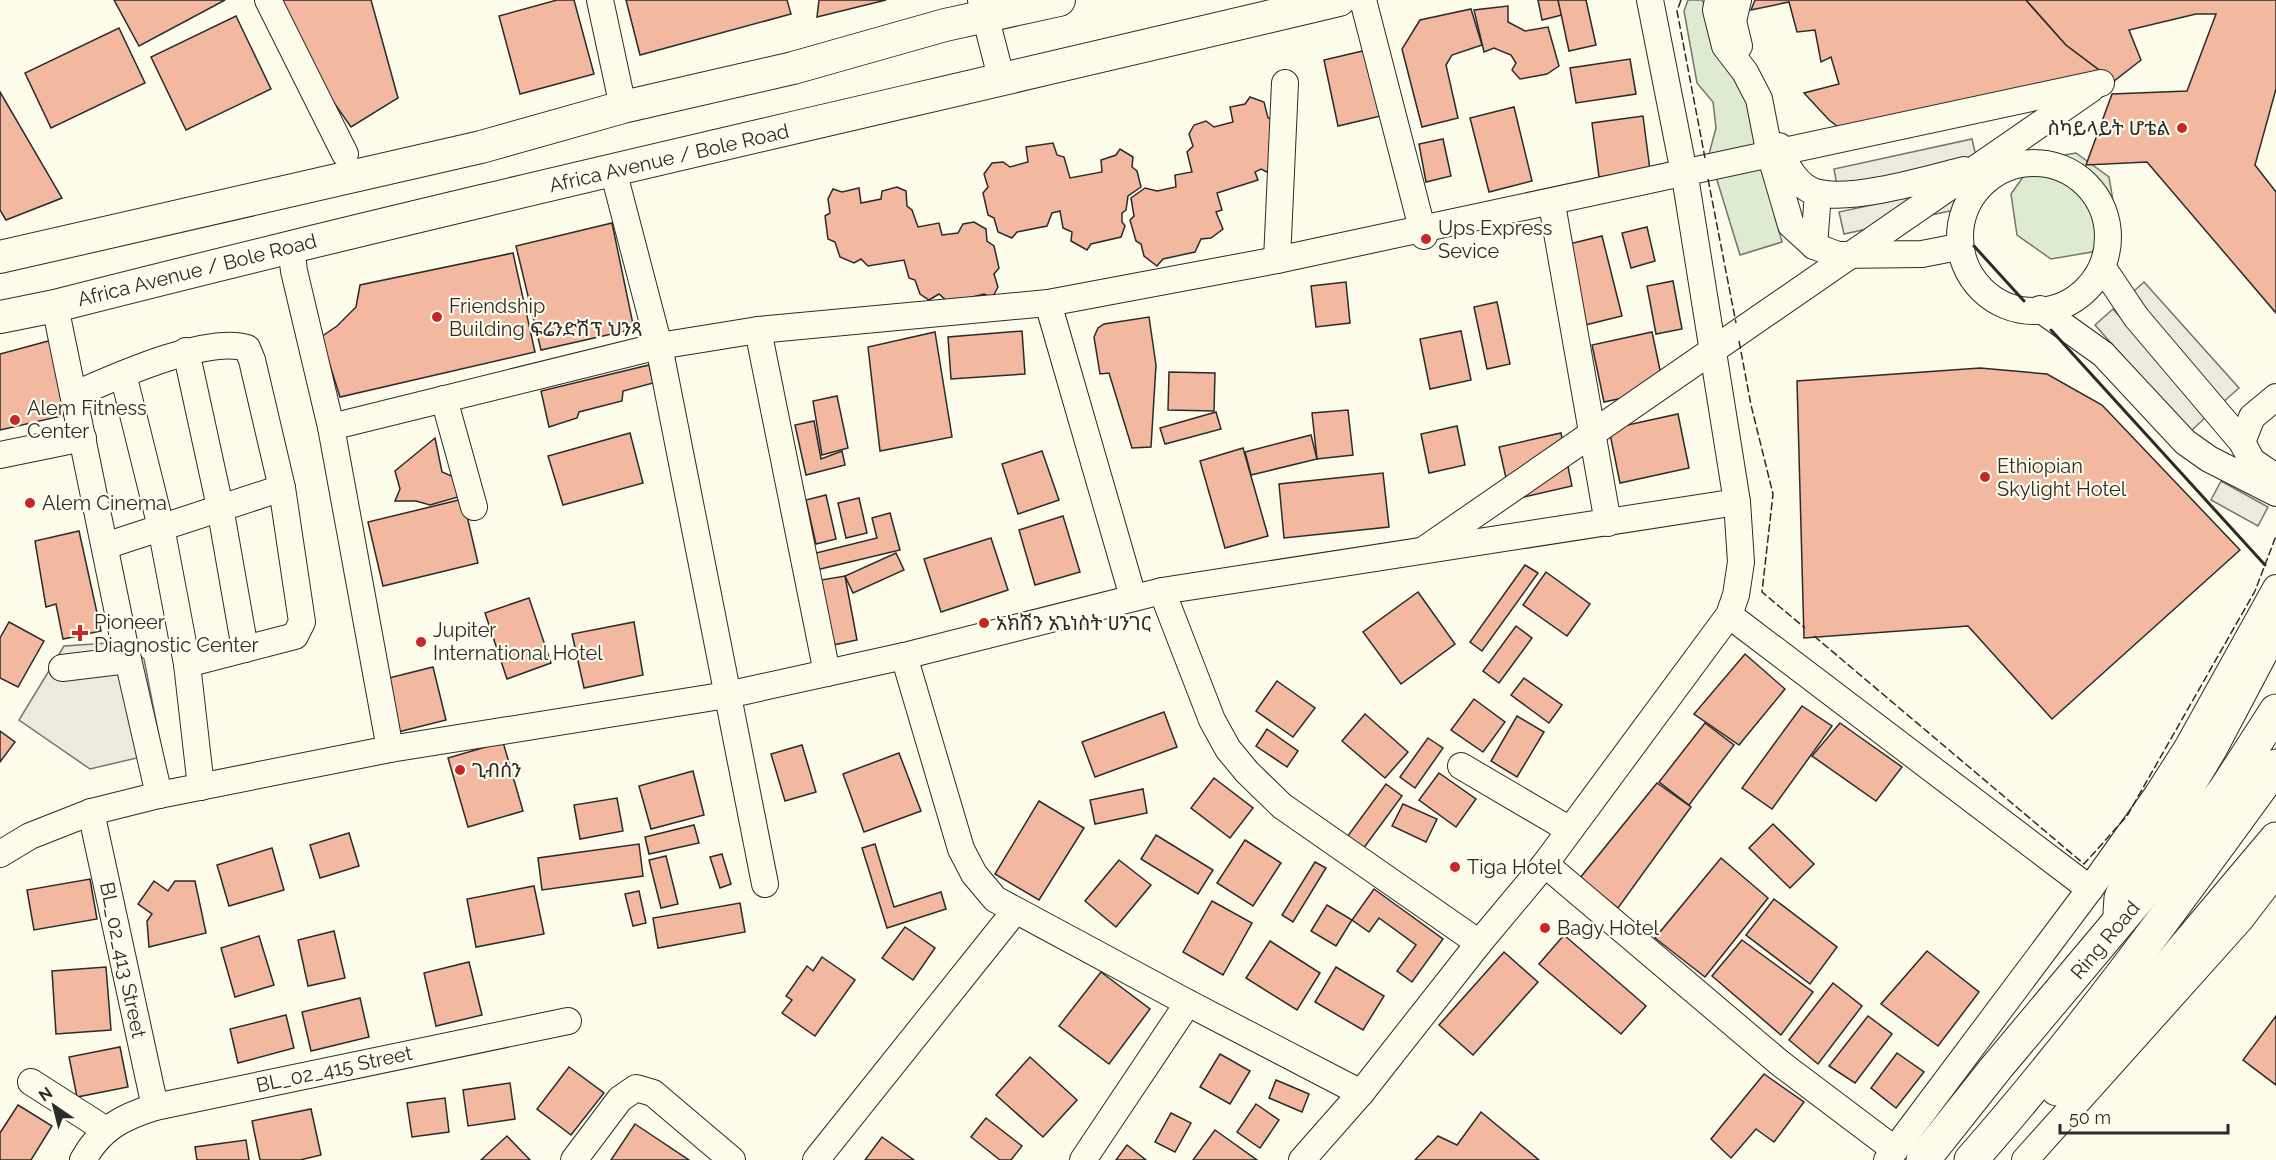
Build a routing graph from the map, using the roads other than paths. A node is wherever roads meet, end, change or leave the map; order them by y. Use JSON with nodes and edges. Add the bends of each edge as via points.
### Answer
{"nodes":[{"id":1,"x":268,"y":0,"type":"edge"},
{"id":2,"x":600,"y":0,"type":"edge"},
{"id":3,"x":1059,"y":0,"type":"edge"},
{"id":4,"x":1339,"y":0,"type":"edge"},
{"id":5,"x":1363,"y":0,"type":"edge"},
{"id":6,"x":1650,"y":0,"type":"edge"},
{"id":7,"x":1718,"y":0,"type":"edge"},
{"id":8,"x":1738,"y":0,"type":"edge"},
{"id":9,"x":983,"y":8,"type":"edge"},
{"id":10,"x":1002,"y":81,"type":"junction"},
{"id":11,"x":1285,"y":83,"type":"dead end"},
{"id":12,"x":2101,"y":83,"type":"junction"},
{"id":13,"x":624,"y":107,"type":"junction"},
{"id":14,"x":345,"y":154,"type":"dead end"},
{"id":15,"x":2000,"y":169,"type":"junction"},
{"id":16,"x":613,"y":170,"type":"junction"},
{"id":17,"x":1686,"y":183,"type":"junction"},
{"id":18,"x":1818,"y":193,"type":"junction"},
{"id":19,"x":1552,"y":210,"type":"junction"},
{"id":20,"x":1424,"y":236,"type":"junction"},
{"id":21,"x":291,"y":246,"type":"junction"},
{"id":22,"x":1814,"y":246,"type":"junction"},
{"id":23,"x":1958,"y":247,"type":"junction"},
{"id":24,"x":0,"y":256,"type":"edge"},
{"id":25,"x":1277,"y":260,"type":"junction"},
{"id":26,"x":2103,"y":268,"type":"junction"},
{"id":27,"x":1048,"y":303,"type":"junction"},
{"id":28,"x":55,"y":306,"type":"junction"},
{"id":29,"x":2040,"y":309,"type":"junction"},
{"id":30,"x":0,"y":317,"type":"edge"},
{"id":31,"x":759,"y":330,"type":"junction"},
{"id":32,"x":659,"y":346,"type":"junction"},
{"id":33,"x":186,"y":351,"type":"junction"},
{"id":34,"x":123,"y":374,"type":"junction"},
{"id":35,"x":74,"y":395,"type":"junction"},
{"id":36,"x":2276,"y":397,"type":"edge"},
{"id":37,"x":444,"y":399,"type":"junction"},
{"id":38,"x":331,"y":427,"type":"junction"},
{"id":39,"x":83,"y":438,"type":"junction"},
{"id":40,"x":2242,"y":442,"type":"junction"},
{"id":41,"x":0,"y":455,"type":"edge"},
{"id":42,"x":2276,"y":477,"type":"edge"},
{"id":43,"x":282,"y":488,"type":"junction"},
{"id":44,"x":2276,"y":494,"type":"edge"},
{"id":45,"x":1737,"y":502,"type":"junction"},
{"id":46,"x":220,"y":507,"type":"junction"},
{"id":47,"x":474,"y":507,"type":"dead end"},
{"id":48,"x":1608,"y":523,"type":"junction"},
{"id":49,"x":161,"y":527,"type":"junction"},
{"id":50,"x":105,"y":546,"type":"junction"},
{"id":51,"x":1420,"y":552,"type":"junction"},
{"id":52,"x":2276,"y":588,"type":"edge"},
{"id":53,"x":1162,"y":591,"type":"junction"},
{"id":54,"x":1133,"y":597,"type":"junction"},
{"id":55,"x":1729,"y":615,"type":"junction"},
{"id":56,"x":2276,"y":624,"type":"edge"},
{"id":57,"x":245,"y":649,"type":"junction"},
{"id":58,"x":904,"y":656,"type":"junction"},
{"id":59,"x":128,"y":660,"type":"junction"},
{"id":60,"x":187,"y":663,"type":"junction"},
{"id":61,"x":62,"y":668,"type":"dead end"},
{"id":62,"x":827,"y":673,"type":"junction"},
{"id":63,"x":727,"y":695,"type":"junction"},
{"id":64,"x":2276,"y":711,"type":"edge"},
{"id":65,"x":390,"y":749,"type":"junction"},
{"id":66,"x":1461,"y":766,"type":"dead end"},
{"id":67,"x":2276,"y":766,"type":"edge"},
{"id":68,"x":201,"y":787,"type":"junction"},
{"id":69,"x":159,"y":795,"type":"junction"},
{"id":70,"x":91,"y":812,"type":"junction"},
{"id":71,"x":1570,"y":830,"type":"junction"},
{"id":72,"x":2276,"y":840,"type":"edge"},
{"id":73,"x":0,"y":854,"type":"edge"},
{"id":74,"x":1545,"y":864,"type":"junction"},
{"id":75,"x":2276,"y":873,"type":"edge"},
{"id":76,"x":765,"y":884,"type":"dead end"},
{"id":77,"x":2090,"y":889,"type":"junction"},
{"id":78,"x":1015,"y":911,"type":"junction"},
{"id":79,"x":2119,"y":923,"type":"junction"},
{"id":80,"x":1479,"y":943,"type":"junction"},
{"id":81,"x":1188,"y":1003,"type":"junction"},
{"id":82,"x":568,"y":1021,"type":"dead end"},
{"id":83,"x":31,"y":1082,"type":"dead end"},
{"id":84,"x":1361,"y":1093,"type":"junction"},
{"id":85,"x":155,"y":1107,"type":"junction"},
{"id":86,"x":106,"y":1130,"type":"junction"},
{"id":87,"x":1902,"y":1157,"type":"edge"},
{"id":88,"x":83,"y":1160,"type":"edge"},
{"id":89,"x":574,"y":1160,"type":"edge"},
{"id":90,"x":732,"y":1160,"type":"edge"},
{"id":91,"x":816,"y":1160,"type":"edge"},
{"id":92,"x":1083,"y":1160,"type":"edge"},
{"id":93,"x":1302,"y":1160,"type":"edge"},
{"id":94,"x":1971,"y":1160,"type":"edge"},
{"id":95,"x":1986,"y":1160,"type":"edge"},
{"id":96,"x":2025,"y":1160,"type":"edge"}],
"edges":[{"from":1,"to":14,"type":"street"},
{"from":2,"to":13,"type":"street"},
{"from":3,"to":9,"type":"main road"},
{"from":4,"to":10,"type":"main road","name":"Africa Avenue / Bole Road"},
{"from":5,"to":20,"type":"street"},
{"from":6,"to":17,"type":"street"},
{"from":7,"to":22,"type":"street","via":[[1716,10],[1725,46],[1759,99],[1780,195],[1791,225]]},
{"from":8,"to":18,"type":"street","via":[[1733,21],[1735,33],[1742,52],[1762,74],[1790,173]]},
{"from":9,"to":10,"type":"street"},
{"from":9,"to":13,"type":"main road","via":[[793,68]]},
{"from":10,"to":16,"type":"main road","name":"Africa Avenue / Bole Road"},
{"from":11,"to":25,"type":"street"},
{"from":12,"to":20,"type":"street"},
{"from":12,"to":25,"type":"street"},
{"from":12,"to":51,"type":"street"},
{"from":13,"to":24,"type":"main road","via":[[481,147]]},
{"from":15,"to":18,"type":"street","via":[[1982,165],[1848,195]]},
{"from":15,"to":23,"type":"street","via":[[1966,201]]},
{"from":15,"to":26,"type":"street","via":[[2046,162],[2087,182],[2109,223]]},
{"from":16,"to":21,"type":"main road","name":"Africa Avenue / Bole Road"},
{"from":16,"to":32,"type":"street"},
{"from":17,"to":19,"type":"street"},
{"from":17,"to":45,"type":"street"},
{"from":18,"to":22,"type":"street"},
{"from":19,"to":20,"type":"street"},
{"from":19,"to":48,"type":"street"},
{"from":21,"to":28,"type":"main road","name":"Africa Avenue / Bole Road"},
{"from":21,"to":38,"type":"street"},
{"from":22,"to":23,"type":"street","via":[[1838,255],[1923,254]]},
{"from":23,"to":29,"type":"street","via":[[1977,288],[2022,312]]},
{"from":25,"to":27,"type":"street"},
{"from":26,"to":29,"type":"street","via":[[2072,303]]},
{"from":26,"to":40,"type":"street","via":[[2136,317]]},
{"from":27,"to":31,"type":"street"},
{"from":27,"to":54,"type":"street"},
{"from":28,"to":30,"type":"main road","name":"Africa Avenue / Bole Road"},
{"from":28,"to":35,"type":"street"},
{"from":29,"to":44,"type":"street","via":[[2103,354],[2185,442]]},
{"from":31,"to":32,"type":"street"},
{"from":31,"to":62,"type":"street"},
{"from":32,"to":37,"type":"street"},
{"from":32,"to":63,"type":"street"},
{"from":33,"to":34,"type":"street"},
{"from":33,"to":43,"type":"street","via":[[238,345],[247,348]]},
{"from":33,"to":46,"type":"street"},
{"from":34,"to":35,"type":"street"},
{"from":34,"to":49,"type":"street"},
{"from":35,"to":39,"type":"street"},
{"from":36,"to":40,"type":"street","via":[[2252,417]]},
{"from":37,"to":38,"type":"street"},
{"from":37,"to":47,"type":"street"},
{"from":38,"to":65,"type":"street"},
{"from":39,"to":41,"type":"street"},
{"from":39,"to":50,"type":"street"},
{"from":40,"to":42,"type":"street","via":[[2252,461]]},
{"from":43,"to":46,"type":"street"},
{"from":43,"to":57,"type":"street","via":[[302,622],[295,636]]},
{"from":45,"to":48,"type":"street"},
{"from":45,"to":55,"type":"street","via":[[1741,562]]},
{"from":46,"to":49,"type":"street"},
{"from":46,"to":57,"type":"street"},
{"from":48,"to":51,"type":"street"},
{"from":49,"to":50,"type":"street"},
{"from":49,"to":60,"type":"street"},
{"from":50,"to":59,"type":"street"},
{"from":51,"to":53,"type":"street"},
{"from":52,"to":77,"type":"street","via":[[2187,748]]},
{"from":53,"to":54,"type":"street"},
{"from":53,"to":80,"type":"street","via":[[1212,720],[1247,772],[1282,806]]},
{"from":54,"to":58,"type":"street"},
{"from":55,"to":71,"type":"street"},
{"from":55,"to":77,"type":"street"},
{"from":56,"to":79,"type":"highway","via":[[2210,749],[2134,867],[2121,898]]},
{"from":57,"to":60,"type":"street"},
{"from":58,"to":62,"type":"street"},
{"from":58,"to":78,"type":"street","via":[[962,849],[974,874],[995,899]]},
{"from":59,"to":61,"type":"street"},
{"from":59,"to":69,"type":"street"},
{"from":60,"to":68,"type":"street"},
{"from":62,"to":63,"type":"street"},
{"from":63,"to":65,"type":"street"},
{"from":63,"to":76,"type":"street"},
{"from":64,"to":79,"type":"highway","name":"Ring Road","via":[[2225,790]]},
{"from":65,"to":68,"type":"street"},
{"from":66,"to":71,"type":"street"},
{"from":67,"to":94,"type":"highway","name":"Ring Road","via":[[2113,989]]},
{"from":68,"to":69,"type":"street"},
{"from":69,"to":70,"type":"street"},
{"from":70,"to":73,"type":"street","via":[[30,836]]},
{"from":70,"to":85,"type":"street","name":"BL_02_413 Street"},
{"from":71,"to":74,"type":"street"},
{"from":72,"to":95,"type":"highway","via":[[2138,1003]]},
{"from":74,"to":80,"type":"street"},
{"from":74,"to":87,"type":"street","via":[[1781,1064]]},
{"from":75,"to":96,"type":"street","via":[[2240,920]]},
{"from":77,"to":87,"type":"street"},
{"from":78,"to":81,"type":"street"},
{"from":78,"to":91,"type":"street"},
{"from":79,"to":87,"type":"highway","name":"Ring Road","via":[[1996,1068]]},
{"from":80,"to":84,"type":"street"},
{"from":81,"to":84,"type":"street"},
{"from":81,"to":92,"type":"street"},
{"from":82,"to":85,"type":"street","name":"BL_02_415 Street"},
{"from":83,"to":86,"type":"street"},
{"from":84,"to":93,"type":"street"},
{"from":85,"to":86,"type":"street","name":"BL_02_415 Street","via":[[129,1115]]},
{"from":86,"to":88,"type":"street","name":"BL_02_415 Street"},
{"from":89,"to":90,"type":"street","via":[[620,1099],[636,1088],[652,1092]]}]}
